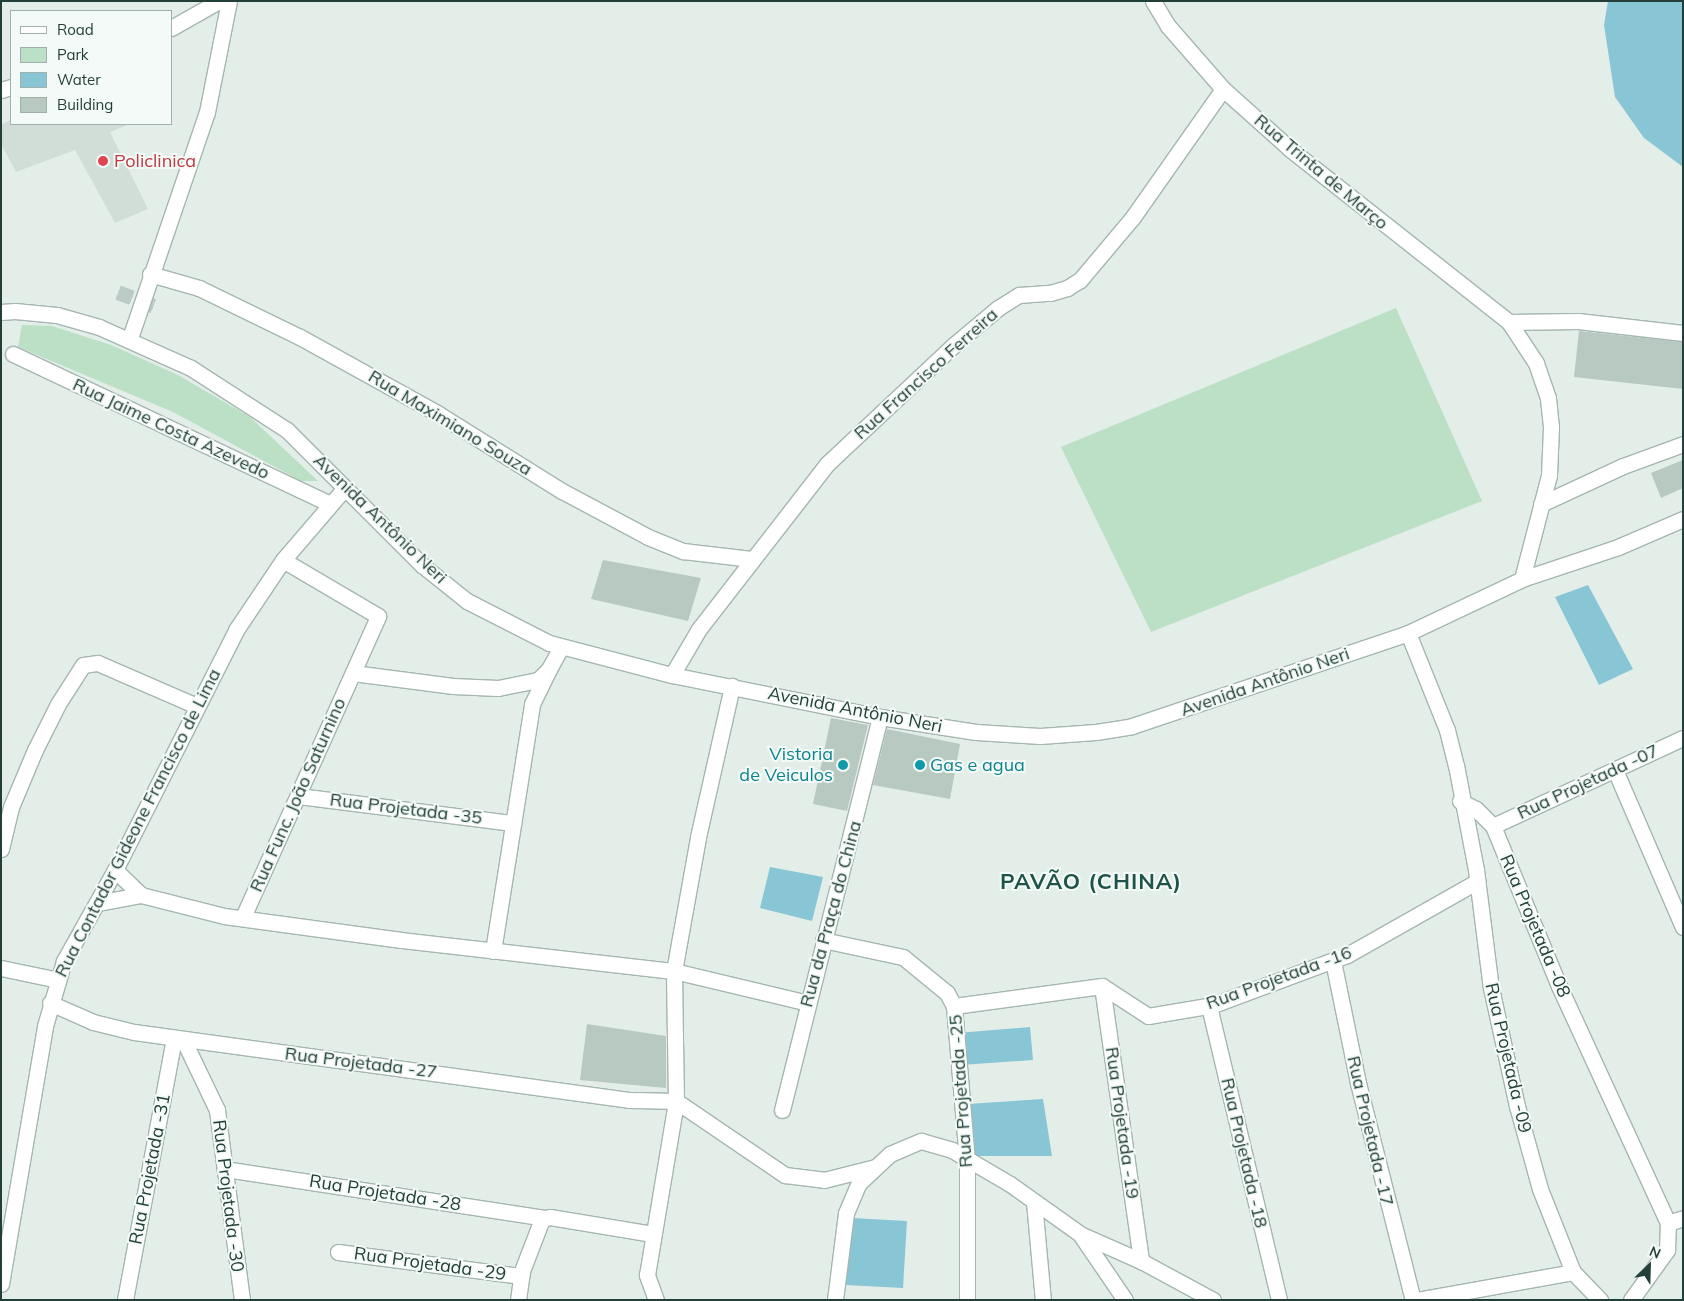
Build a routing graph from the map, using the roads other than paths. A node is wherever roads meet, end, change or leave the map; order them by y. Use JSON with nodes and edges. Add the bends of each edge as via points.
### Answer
{"nodes":[{"id":1,"x":219,"y":1,"type":"edge"},
{"id":2,"x":229,"y":1,"type":"edge"},
{"id":3,"x":1153,"y":1,"type":"edge"},
{"id":4,"x":172,"y":27,"type":"edge"},
{"id":5,"x":1223,"y":89,"type":"junction"},
{"id":6,"x":150,"y":274,"type":"junction"},
{"id":7,"x":1,"y":312,"type":"edge"},
{"id":8,"x":1509,"y":322,"type":"junction"},
{"id":9,"x":1683,"y":332,"type":"edge"},
{"id":10,"x":130,"y":338,"type":"junction"},
{"id":11,"x":13,"y":354,"type":"dead end"},
{"id":12,"x":1683,"y":444,"type":"edge"},
{"id":13,"x":345,"y":488,"type":"junction"},
{"id":14,"x":330,"y":504,"type":"junction"},
{"id":15,"x":1541,"y":504,"type":"junction"},
{"id":16,"x":1683,"y":519,"type":"edge"},
{"id":17,"x":752,"y":559,"type":"junction"},
{"id":18,"x":283,"y":560,"type":"junction"},
{"id":19,"x":1522,"y":580,"type":"junction"},
{"id":20,"x":1408,"y":633,"type":"junction"},
{"id":21,"x":561,"y":647,"type":"junction"},
{"id":22,"x":549,"y":669,"type":"junction"},
{"id":23,"x":353,"y":673,"type":"junction"},
{"id":24,"x":672,"y":675,"type":"junction"},
{"id":25,"x":732,"y":686,"type":"junction"},
{"id":26,"x":197,"y":706,"type":"junction"},
{"id":27,"x":880,"y":717,"type":"junction"},
{"id":28,"x":1683,"y":738,"type":"edge"},
{"id":29,"x":1615,"y":770,"type":"junction"},
{"id":30,"x":298,"y":796,"type":"junction"},
{"id":31,"x":1460,"y":801,"type":"junction"},
{"id":32,"x":513,"y":823,"type":"junction"},
{"id":33,"x":1493,"y":826,"type":"junction"},
{"id":34,"x":1,"y":849,"type":"edge"},
{"id":35,"x":115,"y":870,"type":"junction"},
{"id":36,"x":1478,"y":881,"type":"junction"},
{"id":37,"x":141,"y":895,"type":"junction"},
{"id":38,"x":96,"y":903,"type":"junction"},
{"id":39,"x":243,"y":917,"type":"junction"},
{"id":40,"x":1683,"y":927,"type":"edge"},
{"id":41,"x":823,"y":940,"type":"junction"},
{"id":42,"x":493,"y":951,"type":"junction"},
{"id":43,"x":1333,"y":961,"type":"junction"},
{"id":44,"x":1,"y":968,"type":"edge"},
{"id":45,"x":674,"y":971,"type":"junction"},
{"id":46,"x":58,"y":980,"type":"junction"},
{"id":47,"x":1102,"y":986,"type":"junction"},
{"id":48,"x":808,"y":1002,"type":"junction"},
{"id":49,"x":50,"y":1003,"type":"junction"},
{"id":50,"x":954,"y":1006,"type":"junction"},
{"id":51,"x":1209,"y":1006,"type":"junction"},
{"id":52,"x":178,"y":1038,"type":"junction"},
{"id":53,"x":676,"y":1101,"type":"junction"},
{"id":54,"x":782,"y":1110,"type":"dead end"},
{"id":55,"x":967,"y":1160,"type":"junction"},
{"id":56,"x":875,"y":1167,"type":"junction"},
{"id":57,"x":225,"y":1169,"type":"junction"},
{"id":58,"x":1034,"y":1202,"type":"junction"},
{"id":59,"x":544,"y":1218,"type":"junction"},
{"id":60,"x":1683,"y":1218,"type":"edge"},
{"id":61,"x":1668,"y":1224,"type":"junction"},
{"id":62,"x":653,"y":1234,"type":"junction"},
{"id":63,"x":1080,"y":1234,"type":"junction"},
{"id":64,"x":338,"y":1252,"type":"dead end"},
{"id":65,"x":1141,"y":1260,"type":"junction"},
{"id":66,"x":1573,"y":1272,"type":"junction"},
{"id":67,"x":521,"y":1276,"type":"junction"},
{"id":68,"x":1,"y":1284,"type":"edge"},
{"id":69,"x":837,"y":1297,"type":"edge"},
{"id":70,"x":125,"y":1300,"type":"edge"},
{"id":71,"x":242,"y":1300,"type":"edge"},
{"id":72,"x":518,"y":1300,"type":"edge"},
{"id":73,"x":656,"y":1300,"type":"edge"},
{"id":74,"x":967,"y":1300,"type":"edge"},
{"id":75,"x":1043,"y":1300,"type":"edge"},
{"id":76,"x":1125,"y":1300,"type":"edge"},
{"id":77,"x":1213,"y":1300,"type":"edge"},
{"id":78,"x":1279,"y":1300,"type":"edge"},
{"id":79,"x":1413,"y":1300,"type":"edge"},
{"id":80,"x":1417,"y":1300,"type":"edge"},
{"id":81,"x":1600,"y":1300,"type":"edge"},
{"id":82,"x":1632,"y":1300,"type":"edge"}],
"edges":[{"from":1,"to":4,"type":"street"},
{"from":2,"to":6,"type":"street","via":[[207,112]]},
{"from":3,"to":5,"type":"street","name":"Rua Trinta de Março","via":[[1168,26]]},
{"from":5,"to":8,"type":"street","name":"Rua Trinta de Março","via":[[1289,148]]},
{"from":5,"to":17,"type":"street","name":"Rua Francisco Ferreira","via":[[1133,217],[1080,280],[1067,288],[1019,295],[955,344],[827,464]]},
{"from":6,"to":10,"type":"street"},
{"from":6,"to":17,"type":"street","name":"Rua Maximiano Souza","via":[[199,288],[300,337],[437,413],[562,491],[648,538],[683,550]]},
{"from":7,"to":10,"type":"street","name":"Avenida Antônio Neri","via":[[15,310],[56,315]]},
{"from":8,"to":9,"type":"street","via":[[1578,321]]},
{"from":8,"to":15,"type":"street","via":[[1536,363],[1548,398],[1551,426],[1549,475]]},
{"from":10,"to":13,"type":"street","name":"Avenida Antônio Neri","via":[[191,368],[287,430]]},
{"from":11,"to":14,"type":"street","name":"Rua Jaime Costa Azevedo"},
{"from":12,"to":15,"type":"street","via":[[1623,466]]},
{"from":13,"to":14,"type":"street","name":"Rua Contador Gideone Francisco de Lima"},
{"from":13,"to":21,"type":"street","name":"Avenida Antônio Neri","via":[[422,565],[467,600],[516,628]]},
{"from":14,"to":18,"type":"street","name":"Rua Contador Gideone Francisco de Lima"},
{"from":15,"to":19,"type":"street"},
{"from":16,"to":19,"type":"street","name":"Avenida Antônio Neri","via":[[1618,547]]},
{"from":17,"to":24,"type":"street","name":"Rua Francisco Ferreira","via":[[699,630]]},
{"from":18,"to":23,"type":"street","name":"Rua Func. João Saturnino","via":[[378,616]]},
{"from":18,"to":26,"type":"street","name":"Rua Contador Gideone Francisco de Lima","via":[[236,630]]},
{"from":19,"to":20,"type":"street","name":"Avenida Antônio Neri"},
{"from":20,"to":27,"type":"street","name":"Avenida Antônio Neri","via":[[1193,707],[1132,726],[1096,732],[1040,736],[976,732]]},
{"from":20,"to":31,"type":"street","via":[[1447,730]]},
{"from":21,"to":22,"type":"street"},
{"from":21,"to":24,"type":"street","name":"Avenida Antônio Neri"},
{"from":22,"to":23,"type":"street","via":[[538,680],[498,688],[453,686]]},
{"from":22,"to":32,"type":"street","via":[[532,704]]},
{"from":23,"to":30,"type":"street","name":"Rua Func. João Saturnino"},
{"from":24,"to":25,"type":"street","name":"Avenida Antônio Neri"},
{"from":25,"to":27,"type":"street","name":"Avenida Antônio Neri"},
{"from":25,"to":45,"type":"street","via":[[698,838]]},
{"from":26,"to":34,"type":"street","via":[[98,663],[88,663],[79,668],[58,704],[11,808]]},
{"from":26,"to":35,"type":"street","name":"Rua Contador Gideone Francisco de Lima"},
{"from":27,"to":41,"type":"street","name":"Rua da Praça do China"},
{"from":28,"to":29,"type":"street","name":"Rua Projetada -07"},
{"from":29,"to":33,"type":"street","name":"Rua Projetada -07"},
{"from":29,"to":40,"type":"street"},
{"from":30,"to":32,"type":"street","name":"Rua Projetada -35"},
{"from":30,"to":39,"type":"street","name":"Rua Func. João Saturnino"},
{"from":31,"to":33,"type":"street","name":"Rua Projetada -08","via":[[1476,809]]},
{"from":31,"to":36,"type":"street","name":"Rua Projetada -09"},
{"from":32,"to":42,"type":"street"},
{"from":33,"to":61,"type":"street","name":"Rua Projetada -08","via":[[1559,986]]},
{"from":35,"to":37,"type":"street"},
{"from":35,"to":38,"type":"street","name":"Rua Contador Gideone Francisco de Lima"},
{"from":36,"to":43,"type":"street","name":"Rua Projetada -16"},
{"from":36,"to":66,"type":"street","name":"Rua Projetada -09","via":[[1491,988],[1517,1106],[1540,1190]]},
{"from":37,"to":38,"type":"street"},
{"from":37,"to":39,"type":"street","via":[[201,912]]},
{"from":38,"to":46,"type":"street","name":"Rua Contador Gideone Francisco de Lima","via":[[64,961]]},
{"from":39,"to":42,"type":"street"},
{"from":41,"to":48,"type":"street","name":"Rua da Praça do China"},
{"from":41,"to":50,"type":"street","name":"Rua Projetada -25","via":[[903,957],[947,993]]},
{"from":42,"to":45,"type":"street"},
{"from":43,"to":51,"type":"street","name":"Rua Projetada -16"},
{"from":43,"to":79,"type":"street","name":"Rua Projetada -17","via":[[1358,1083]]},
{"from":44,"to":46,"type":"street"},
{"from":45,"to":48,"type":"street"},
{"from":45,"to":53,"type":"street"},
{"from":46,"to":49,"type":"street","name":"Rua Contador Gideone Francisco de Lima"},
{"from":47,"to":50,"type":"street"},
{"from":47,"to":51,"type":"street","name":"Rua Projetada -16","via":[[1148,1016]]},
{"from":47,"to":65,"type":"street","name":"Rua Projetada -19"},
{"from":48,"to":54,"type":"street","name":"Rua da Praça do China"},
{"from":49,"to":52,"type":"street","name":"Rua Projetada -27","via":[[106,1026]]},
{"from":49,"to":68,"type":"street","name":"Rua Contador Gideone Francisco de Lima"},
{"from":50,"to":55,"type":"street","name":"Rua Projetada -25"},
{"from":51,"to":78,"type":"street","name":"Rua Projetada -18"},
{"from":52,"to":53,"type":"street","name":"Rua Projetada -27","via":[[630,1100]]},
{"from":52,"to":57,"type":"street","name":"Rua Projetada -30","via":[[217,1110]]},
{"from":52,"to":70,"type":"street","name":"Rua Projetada -31"},
{"from":53,"to":56,"type":"street","via":[[785,1175],[824,1180]]},
{"from":53,"to":62,"type":"street"},
{"from":55,"to":56,"type":"street","via":[[952,1150],[921,1141],[890,1154]]},
{"from":55,"to":58,"type":"street"},
{"from":55,"to":74,"type":"street","name":"Rua Projetada -25"},
{"from":56,"to":69,"type":"street","via":[[859,1184],[846,1213]]},
{"from":57,"to":59,"type":"street","name":"Rua Projetada -28"},
{"from":57,"to":71,"type":"street","name":"Rua Projetada -30"},
{"from":58,"to":63,"type":"street"},
{"from":58,"to":75,"type":"street"},
{"from":59,"to":62,"type":"street","name":"Rua Projetada -28"},
{"from":59,"to":67,"type":"street","via":[[534,1234]]},
{"from":60,"to":61,"type":"street"},
{"from":61,"to":82,"type":"street","via":[[1667,1250]]},
{"from":62,"to":73,"type":"street","via":[[647,1275]]},
{"from":63,"to":65,"type":"street"},
{"from":63,"to":76,"type":"street"},
{"from":64,"to":67,"type":"street","name":"Rua Projetada -29"},
{"from":65,"to":77,"type":"street"},
{"from":66,"to":80,"type":"street"},
{"from":66,"to":81,"type":"street","name":"Rua Projetada -09"},
{"from":67,"to":72,"type":"street"}]}
